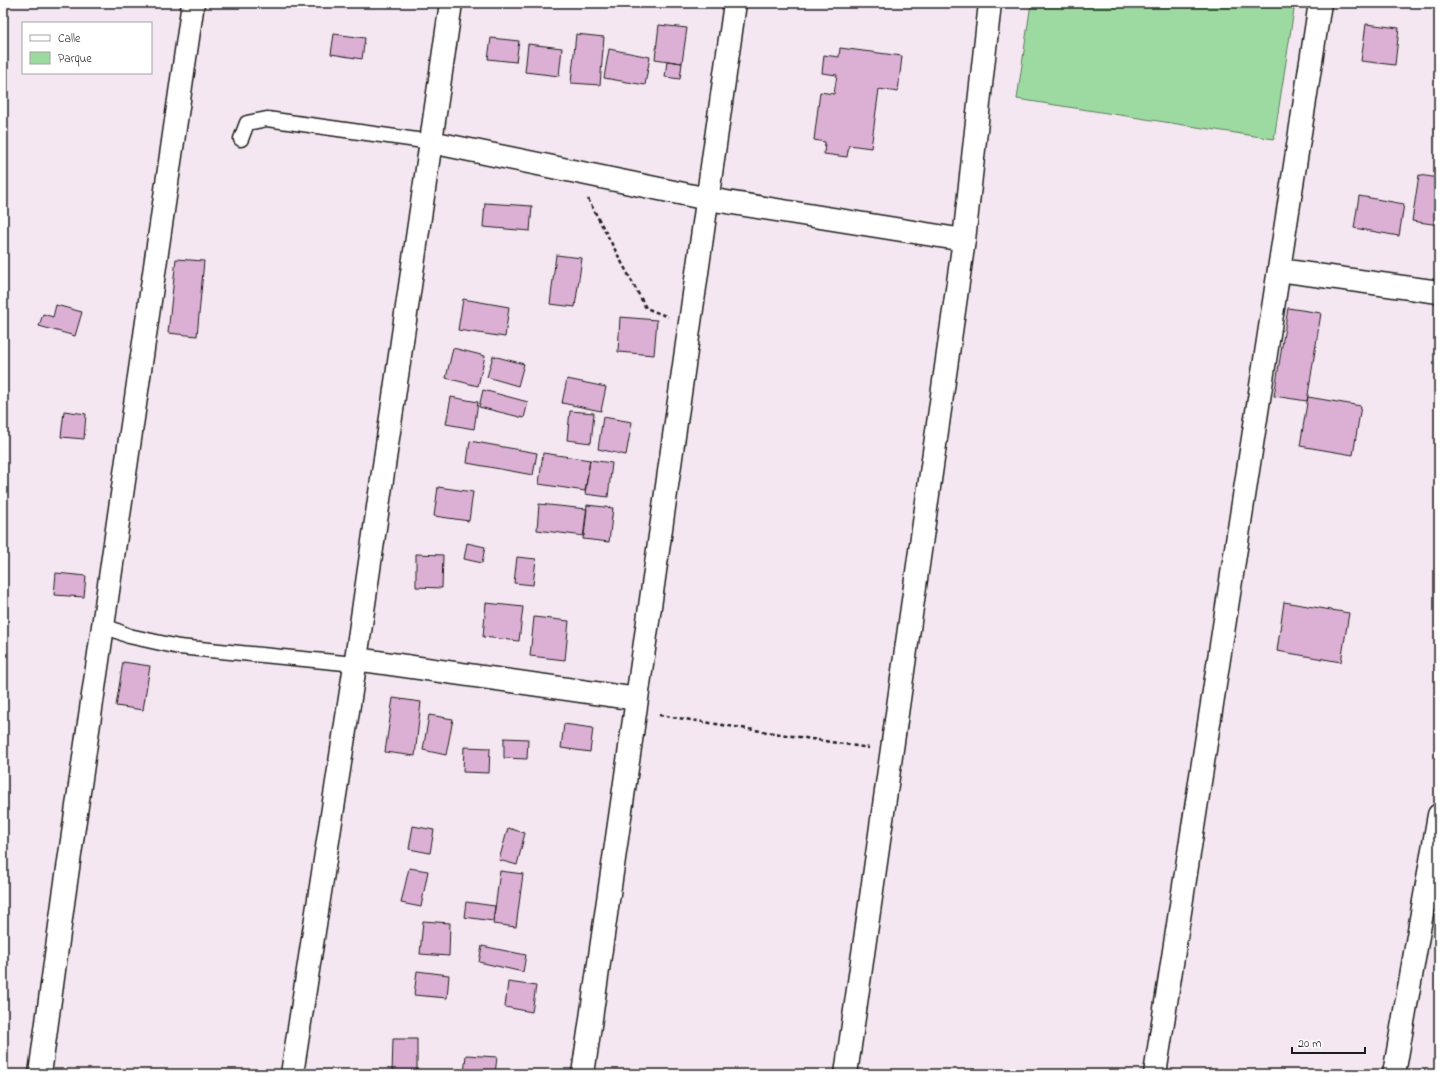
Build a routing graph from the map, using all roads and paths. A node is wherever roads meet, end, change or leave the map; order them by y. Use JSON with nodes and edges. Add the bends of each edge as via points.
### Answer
{"nodes":[{"id":1,"x":193,"y":3,"type":"edge"},
{"id":2,"x":354,"y":3,"type":"edge"},
{"id":3,"x":451,"y":3,"type":"edge"},
{"id":4,"x":735,"y":3,"type":"edge"},
{"id":5,"x":990,"y":3,"type":"edge"},
{"id":6,"x":1320,"y":3,"type":"edge"},
{"id":7,"x":359,"y":5,"type":"dead end"},
{"id":8,"x":241,"y":139,"type":"dead end"},
{"id":9,"x":431,"y":142,"type":"junction"},
{"id":10,"x":574,"y":172,"type":"junction"},
{"id":11,"x":708,"y":199,"type":"junction"},
{"id":12,"x":964,"y":240,"type":"junction"},
{"id":13,"x":1279,"y":270,"type":"junction"},
{"id":14,"x":1439,"y":292,"type":"edge"},
{"id":15,"x":690,"y":326,"type":"junction"},
{"id":16,"x":103,"y":625,"type":"junction"},
{"id":17,"x":355,"y":662,"type":"junction"},
{"id":18,"x":636,"y":705,"type":"junction"},
{"id":19,"x":891,"y":751,"type":"junction"},
{"id":20,"x":1439,"y":815,"type":"edge"},
{"id":21,"x":40,"y":1074,"type":"edge"},
{"id":22,"x":292,"y":1074,"type":"edge"},
{"id":23,"x":583,"y":1074,"type":"edge"},
{"id":24,"x":846,"y":1074,"type":"edge"},
{"id":25,"x":1154,"y":1074,"type":"edge"},
{"id":26,"x":1394,"y":1074,"type":"edge"}],
"edges":[{"from":1,"to":16,"type":"street"},
{"from":2,"to":7,"type":"path"},
{"from":3,"to":9,"type":"street"},
{"from":4,"to":11,"type":"street"},
{"from":5,"to":12,"type":"street"},
{"from":6,"to":13,"type":"street"},
{"from":8,"to":9,"type":"lane","via":[[247,123],[267,119]]},
{"from":9,"to":10,"type":"street"},
{"from":9,"to":17,"type":"street"},
{"from":10,"to":11,"type":"street"},
{"from":10,"to":15,"type":"path","via":[[646,308]]},
{"from":11,"to":12,"type":"street"},
{"from":11,"to":15,"type":"street"},
{"from":12,"to":19,"type":"street"},
{"from":13,"to":14,"type":"street"},
{"from":13,"to":25,"type":"street"},
{"from":15,"to":18,"type":"street"},
{"from":16,"to":17,"type":"lane","via":[[129,636],[179,647]]},
{"from":16,"to":21,"type":"street"},
{"from":17,"to":18,"type":"street"},
{"from":17,"to":22,"type":"street"},
{"from":18,"to":19,"type":"path"},
{"from":18,"to":23,"type":"street"},
{"from":19,"to":24,"type":"street"},
{"from":20,"to":26,"type":"street"}]}
